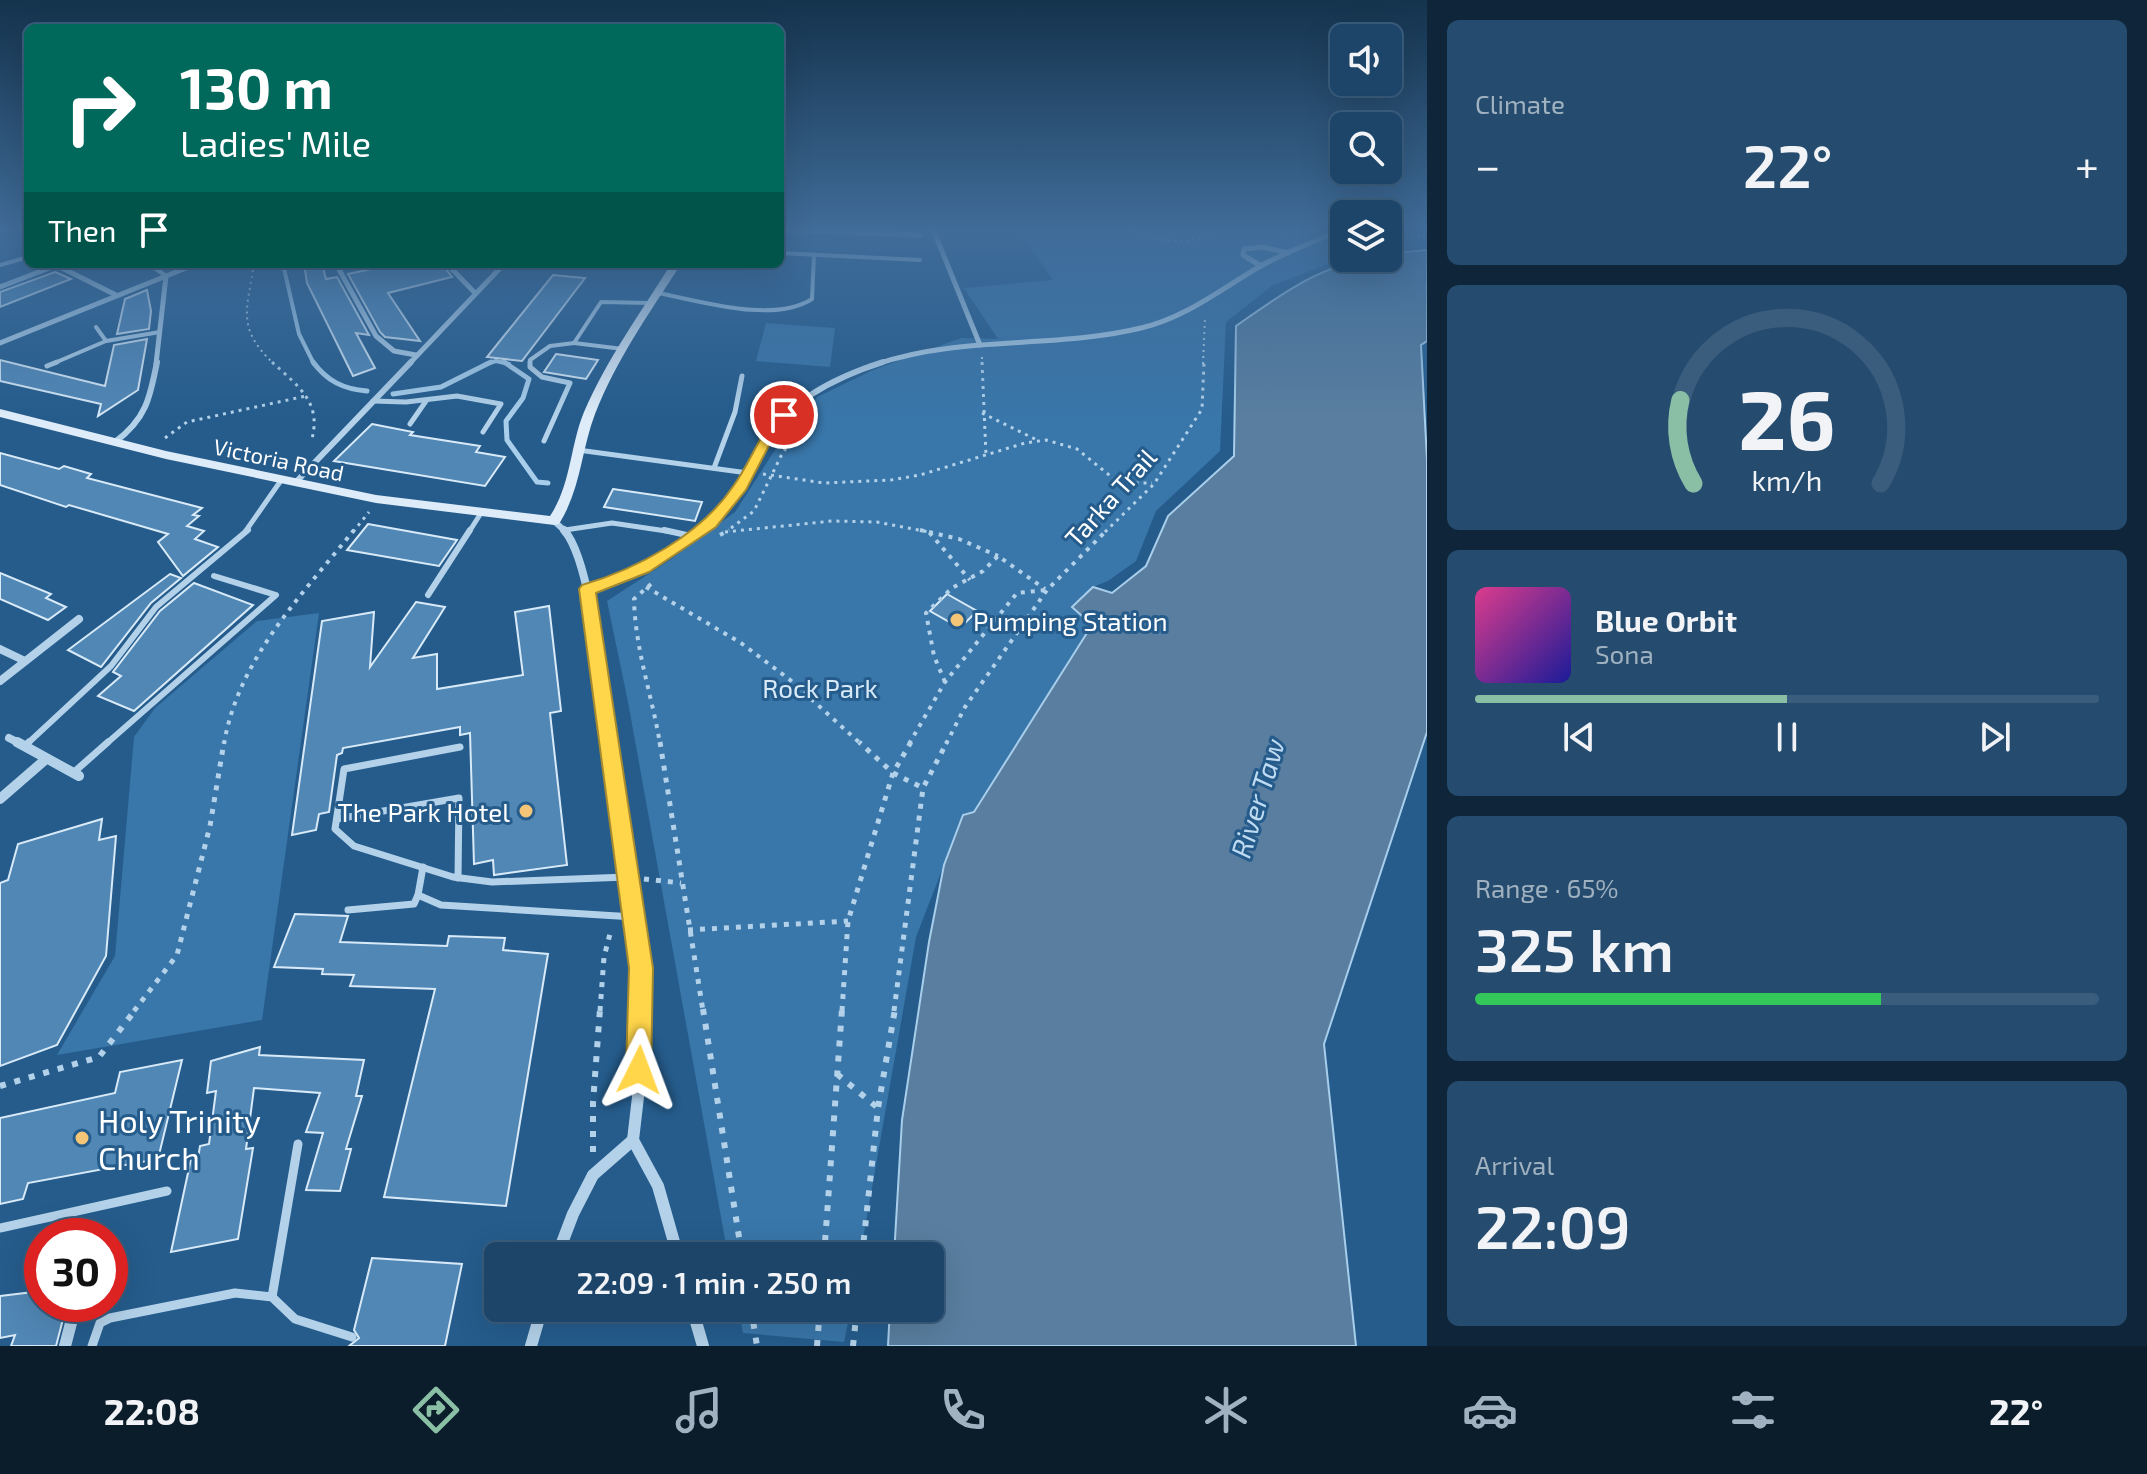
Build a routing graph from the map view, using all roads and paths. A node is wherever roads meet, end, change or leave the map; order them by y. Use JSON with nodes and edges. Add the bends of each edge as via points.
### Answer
{"nodes":[{"id":1,"x":110,"y":292,"type":"edge"},
{"id":2,"x":124,"y":292,"type":"edge"},
{"id":3,"x":164,"y":292,"type":"edge"},
{"id":4,"x":249,"y":292,"type":"edge"},
{"id":5,"x":351,"y":292,"type":"edge"},
{"id":6,"x":658,"y":292,"type":"edge"},
{"id":7,"x":812,"y":292,"type":"edge"},
{"id":8,"x":958,"y":292,"type":"edge"},
{"id":9,"x":1220,"y":292,"type":"edge"},
{"id":10,"x":475,"y":293,"type":"edge"},
{"id":11,"x":116,"y":295,"type":"junction"},
{"id":12,"x":654,"y":298,"type":"junction"},
{"id":13,"x":1204,"y":319,"type":"dead end"},
{"id":14,"x":96,"y":327,"type":"dead end"},
{"id":15,"x":160,"y":332,"type":"junction"},
{"id":16,"x":106,"y":341,"type":"junction"},
{"id":17,"x":0,"y":343,"type":"edge"},
{"id":18,"x":574,"y":343,"type":"junction"},
{"id":19,"x":980,"y":345,"type":"junction"},
{"id":20,"x":623,"y":349,"type":"junction"},
{"id":21,"x":416,"y":355,"type":"junction"},
{"id":22,"x":47,"y":366,"type":"dead end"},
{"id":23,"x":742,"y":376,"type":"dead end"},
{"id":24,"x":306,"y":396,"type":"junction"},
{"id":25,"x":426,"y":400,"type":"junction"},
{"id":26,"x":373,"y":401,"type":"junction"},
{"id":27,"x":812,"y":410,"type":"dead end"},
{"id":28,"x":0,"y":413,"type":"edge"},
{"id":29,"x":982,"y":413,"type":"junction"},
{"id":30,"x":410,"y":424,"type":"dead end"},
{"id":31,"x":483,"y":432,"type":"dead end"},
{"id":32,"x":1038,"y":440,"type":"junction"},
{"id":33,"x":544,"y":441,"type":"dead end"},
{"id":34,"x":115,"y":442,"type":"junction"},
{"id":35,"x":308,"y":449,"type":"dead end"},
{"id":36,"x":578,"y":450,"type":"junction"},
{"id":37,"x":148,"y":451,"type":"junction"},
{"id":38,"x":986,"y":455,"type":"junction"},
{"id":39,"x":714,"y":468,"type":"junction"},
{"id":40,"x":748,"y":473,"type":"junction"},
{"id":41,"x":774,"y":476,"type":"junction"},
{"id":42,"x":282,"y":479,"type":"junction"},
{"id":43,"x":296,"y":482,"type":"junction"},
{"id":44,"x":1154,"y":484,"type":"junction"},
{"id":45,"x":376,"y":499,"type":"junction"},
{"id":46,"x":481,"y":513,"type":"junction"},
{"id":47,"x":554,"y":521,"type":"junction"},
{"id":48,"x":565,"y":530,"type":"junction"},
{"id":49,"x":729,"y":530,"type":"junction"},
{"id":50,"x":929,"y":532,"type":"junction"},
{"id":51,"x":691,"y":536,"type":"junction"},
{"id":52,"x":717,"y":538,"type":"dead end"},
{"id":53,"x":998,"y":556,"type":"junction"},
{"id":54,"x":214,"y":576,"type":"dead end"},
{"id":55,"x":627,"y":576,"type":"junction"},
{"id":56,"x":658,"y":579,"type":"dead end"},
{"id":57,"x":970,"y":580,"type":"junction"},
{"id":58,"x":647,"y":587,"type":"junction"},
{"id":59,"x":587,"y":589,"type":"junction"},
{"id":60,"x":1047,"y":590,"type":"junction"},
{"id":61,"x":428,"y":595,"type":"dead end"},
{"id":62,"x":79,"y":619,"type":"dead end"},
{"id":63,"x":0,"y":649,"type":"edge"},
{"id":64,"x":25,"y":661,"type":"junction"},
{"id":65,"x":0,"y":681,"type":"edge"},
{"id":66,"x":945,"y":682,"type":"junction"},
{"id":67,"x":9,"y":738,"type":"dead end"},
{"id":68,"x":24,"y":747,"type":"junction"},
{"id":69,"x":460,"y":747,"type":"dead end"},
{"id":70,"x":46,"y":759,"type":"junction"},
{"id":71,"x":893,"y":773,"type":"junction"},
{"id":72,"x":76,"y":774,"type":"joint"},
{"id":73,"x":923,"y":788,"type":"junction"},
{"id":74,"x":0,"y":799,"type":"edge"},
{"id":75,"x":337,"y":819,"type":"junction"},
{"id":76,"x":423,"y":867,"type":"junction"},
{"id":77,"x":627,"y":877,"type":"junction"},
{"id":78,"x":458,"y":878,"type":"junction"},
{"id":79,"x":666,"y":880,"type":"dead end"},
{"id":80,"x":681,"y":883,"type":"junction"},
{"id":81,"x":418,"y":895,"type":"junction"},
{"id":82,"x":348,"y":910,"type":"dead end"},
{"id":83,"x":615,"y":917,"type":"junction"},
{"id":84,"x":634,"y":917,"type":"junction"},
{"id":85,"x":848,"y":921,"type":"junction"},
{"id":86,"x":688,"y":930,"type":"junction"},
{"id":87,"x":837,"y":1074,"type":"junction"},
{"id":88,"x":0,"y":1086,"type":"edge"},
{"id":89,"x":878,"y":1108,"type":"junction"},
{"id":90,"x":633,"y":1140,"type":"junction"},
{"id":91,"x":298,"y":1144,"type":"dead end"},
{"id":92,"x":593,"y":1175,"type":"junction"},
{"id":93,"x":167,"y":1191,"type":"dead end"},
{"id":94,"x":0,"y":1228,"type":"edge"},
{"id":95,"x":562,"y":1242,"type":"edge"},
{"id":96,"x":674,"y":1242,"type":"edge"},
{"id":97,"x":740,"y":1242,"type":"edge"},
{"id":98,"x":825,"y":1242,"type":"edge"},
{"id":99,"x":864,"y":1242,"type":"edge"},
{"id":100,"x":272,"y":1297,"type":"junction"},
{"id":101,"x":71,"y":1322,"type":"edge"},
{"id":102,"x":538,"y":1322,"type":"edge"},
{"id":103,"x":696,"y":1322,"type":"edge"},
{"id":104,"x":753,"y":1322,"type":"edge"},
{"id":105,"x":819,"y":1322,"type":"edge"},
{"id":106,"x":856,"y":1322,"type":"edge"},
{"id":107,"x":352,"y":1337,"type":"dead end"},
{"id":108,"x":65,"y":1346,"type":"edge"},
{"id":109,"x":92,"y":1346,"type":"edge"},
{"id":110,"x":531,"y":1346,"type":"edge"},
{"id":111,"x":703,"y":1346,"type":"edge"},
{"id":112,"x":757,"y":1346,"type":"edge"},
{"id":113,"x":817,"y":1346,"type":"edge"},
{"id":114,"x":853,"y":1346,"type":"edge"}],
"edges":[{"from":1,"to":11,"type":"street"},
{"from":2,"to":11,"type":"street"},
{"from":3,"to":15,"type":"street"},
{"from":4,"to":24,"type":"path","via":[[246,327],[257,348]]},
{"from":5,"to":21,"type":"street","via":[[376,336],[394,351]]},
{"from":6,"to":12,"type":"street"},
{"from":7,"to":12,"type":"lane","via":[[812,299],[793,309]]},
{"from":8,"to":19,"type":"street"},
{"from":9,"to":19,"type":"street","via":[[1174,319],[1143,328],[1073,340]]},
{"from":10,"to":21,"type":"street"},
{"from":11,"to":17,"type":"street"},
{"from":12,"to":18,"type":"lane","via":[[601,302]]},
{"from":12,"to":20,"type":"street"},
{"from":13,"to":44,"type":"path","name":"Tarka Trail","via":[[1202,409]]},
{"from":14,"to":16,"type":"lane"},
{"from":15,"to":16,"type":"lane"},
{"from":15,"to":34,"type":"street","via":[[140,420]]},
{"from":16,"to":22,"type":"lane"},
{"from":18,"to":20,"type":"lane"},
{"from":18,"to":33,"type":"lane","via":[[545,345],[530,360],[530,367],[542,377],[570,383]]},
{"from":19,"to":29,"type":"path"},
{"from":19,"to":40,"type":"street","via":[[922,353],[846,375],[784,415],[767,434]]},
{"from":20,"to":36,"type":"street","via":[[588,415]]},
{"from":21,"to":26,"type":"street"},
{"from":23,"to":39,"type":"lane"},
{"from":24,"to":35,"type":"path","via":[[316,420]]},
{"from":24,"to":37,"type":"path","via":[[187,422]]},
{"from":25,"to":26,"type":"lane"},
{"from":25,"to":30,"type":"lane"},
{"from":25,"to":31,"type":"lane","via":[[457,396],[501,404]]},
{"from":26,"to":43,"type":"street"},
{"from":27,"to":41,"type":"path","via":[[782,454]]},
{"from":28,"to":34,"type":"street","name":"Victoria Road"},
{"from":29,"to":32,"type":"path"},
{"from":29,"to":38,"type":"path"},
{"from":32,"to":38,"type":"path"},
{"from":32,"to":44,"type":"path","via":[[1063,442],[1115,481]]},
{"from":34,"to":37,"type":"street","name":"Victoria Road"},
{"from":36,"to":39,"type":"lane"},
{"from":36,"to":47,"type":"street","via":[[571,492]]},
{"from":37,"to":42,"type":"street","name":"Victoria Road"},
{"from":38,"to":41,"type":"path","via":[[891,480],[824,483]]},
{"from":39,"to":40,"type":"lane"},
{"from":40,"to":41,"type":"path"},
{"from":40,"to":51,"type":"street","via":[[728,505]]},
{"from":41,"to":49,"type":"path","via":[[754,511]]},
{"from":42,"to":43,"type":"street","name":"Victoria Road"},
{"from":42,"to":68,"type":"lane","via":[[249,529],[156,607],[111,666]]},
{"from":43,"to":45,"type":"street","name":"Victoria Road"},
{"from":44,"to":60,"type":"path","name":"Tarka Trail"},
{"from":45,"to":46,"type":"street","name":"Victoria Road"},
{"from":45,"to":88,"type":"path","via":[[269,637],[229,714],[210,826],[177,955],[99,1057]]},
{"from":46,"to":47,"type":"street","name":"Victoria Road"},
{"from":46,"to":61,"type":"lane"},
{"from":47,"to":48,"type":"street"},
{"from":48,"to":51,"type":"lane","via":[[599,523]]},
{"from":48,"to":59,"type":"street","via":[[577,545]]},
{"from":49,"to":50,"type":"path","via":[[832,521],[877,522]]},
{"from":49,"to":52,"type":"path"},
{"from":50,"to":53,"type":"path"},
{"from":50,"to":57,"type":"path"},
{"from":51,"to":55,"type":"street"},
{"from":53,"to":57,"type":"path"},
{"from":53,"to":60,"type":"path"},
{"from":54,"to":72,"type":"lane","via":[[276,595]]},
{"from":55,"to":58,"type":"path"},
{"from":55,"to":59,"type":"street"},
{"from":56,"to":58,"type":"path"},
{"from":57,"to":66,"type":"path","via":[[952,588],[926,613]]},
{"from":58,"to":71,"type":"path","via":[[753,652]]},
{"from":58,"to":80,"type":"path","via":[[634,599],[635,636],[652,693]]},
{"from":59,"to":77,"type":"street"},
{"from":60,"to":66,"type":"path","via":[[1017,593]]},
{"from":60,"to":73,"type":"path","name":"Tarka Trail","via":[[965,707]]},
{"from":62,"to":64,"type":"street"},
{"from":63,"to":64,"type":"street"},
{"from":64,"to":65,"type":"street"},
{"from":66,"to":71,"type":"path"},
{"from":67,"to":68,"type":"street"},
{"from":68,"to":70,"type":"street"},
{"from":69,"to":75,"type":"lane","via":[[344,769]]},
{"from":70,"to":72,"type":"street"},
{"from":70,"to":74,"type":"street"},
{"from":71,"to":73,"type":"path"},
{"from":71,"to":85,"type":"path"},
{"from":73,"to":89,"type":"path"},
{"from":75,"to":76,"type":"lane","via":[[335,829],[354,846]]},
{"from":75,"to":78,"type":"lane","via":[[459,798]]},
{"from":76,"to":78,"type":"lane"},
{"from":76,"to":81,"type":"lane"},
{"from":77,"to":78,"type":"lane","via":[[492,882]]},
{"from":77,"to":84,"type":"street"},
{"from":79,"to":80,"type":"path"},
{"from":80,"to":86,"type":"path"},
{"from":81,"to":82,"type":"lane","via":[[414,904]]},
{"from":81,"to":83,"type":"lane","via":[[441,905]]},
{"from":83,"to":84,"type":"lane"},
{"from":83,"to":92,"type":"path","via":[[604,957]]},
{"from":84,"to":90,"type":"street","via":[[641,1016]]},
{"from":85,"to":86,"type":"path"},
{"from":85,"to":87,"type":"path"},
{"from":86,"to":97,"type":"path"},
{"from":87,"to":89,"type":"path"},
{"from":87,"to":98,"type":"path"},
{"from":89,"to":99,"type":"path"},
{"from":90,"to":92,"type":"street"},
{"from":90,"to":96,"type":"street","via":[[658,1186]]},
{"from":91,"to":100,"type":"lane"},
{"from":92,"to":95,"type":"street"},
{"from":93,"to":94,"type":"lane"},
{"from":100,"to":107,"type":"lane","via":[[295,1319]]},
{"from":100,"to":109,"type":"lane","via":[[235,1293],[110,1318],[100,1323]]},
{"from":101,"to":108,"type":"street"},
{"from":102,"to":110,"type":"street"},
{"from":103,"to":111,"type":"street"},
{"from":104,"to":112,"type":"path"},
{"from":105,"to":113,"type":"path"},
{"from":106,"to":114,"type":"path"}]}
